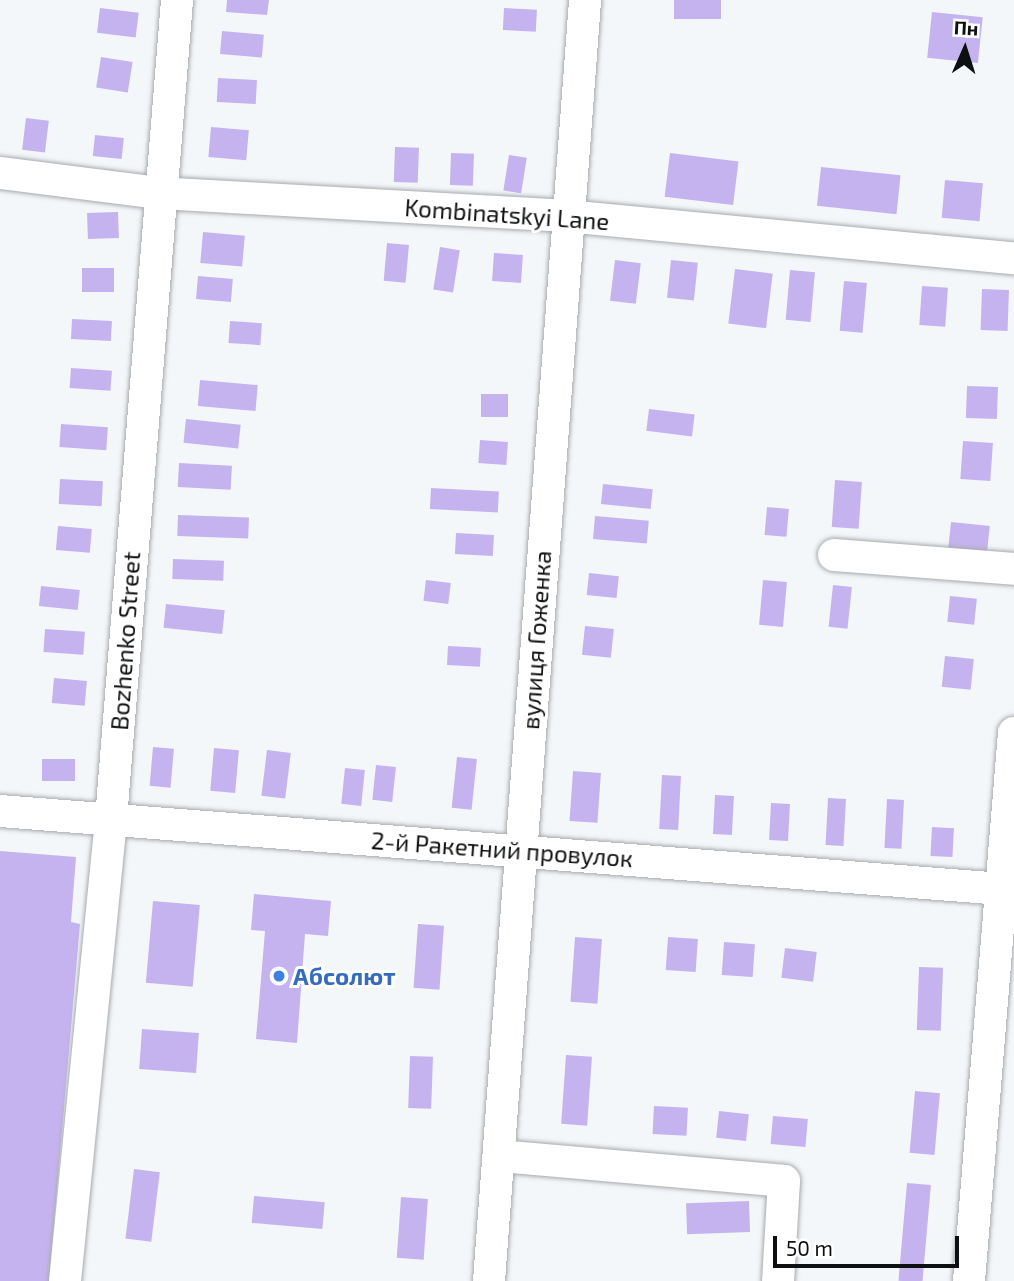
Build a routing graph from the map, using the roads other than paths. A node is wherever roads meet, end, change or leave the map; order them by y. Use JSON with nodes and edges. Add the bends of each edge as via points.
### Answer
{"nodes":[{"id":1,"x":177,"y":0,"type":"edge"},
{"id":2,"x":585,"y":0,"type":"edge"},
{"id":3,"x":0,"y":173,"type":"edge"},
{"id":4,"x":158,"y":193,"type":"junction"},
{"id":5,"x":566,"y":216,"type":"junction"},
{"id":6,"x":1014,"y":258,"type":"edge"},
{"id":7,"x":834,"y":555,"type":"dead end"},
{"id":8,"x":1014,"y":569,"type":"edge"},
{"id":9,"x":1014,"y":733,"type":"edge"},
{"id":10,"x":0,"y":811,"type":"edge"},
{"id":11,"x":111,"y":819,"type":"junction"},
{"id":12,"x":521,"y":850,"type":"junction"},
{"id":13,"x":1011,"y":885,"type":"edge"},
{"id":14,"x":500,"y":1156,"type":"junction"},
{"id":15,"x":65,"y":1281,"type":"edge"},
{"id":16,"x":489,"y":1281,"type":"edge"},
{"id":17,"x":778,"y":1281,"type":"edge"},
{"id":18,"x":969,"y":1281,"type":"edge"}],
"edges":[{"from":1,"to":4,"type":"street","name":"Bozhenko Street"},
{"from":2,"to":5,"type":"street","name":"вулиця Гоженка"},
{"from":3,"to":4,"type":"street","name":"Kombinatskyi Lane"},
{"from":4,"to":5,"type":"street","name":"Kombinatskyi Lane"},
{"from":4,"to":11,"type":"street","name":"Bozhenko Street"},
{"from":5,"to":6,"type":"street","name":"Kombinatskyi Lane"},
{"from":5,"to":12,"type":"street","name":"вулиця Гоженка"},
{"from":7,"to":8,"type":"street"},
{"from":9,"to":13,"type":"street"},
{"from":10,"to":11,"type":"street","name":"2-й Ракетний провулок"},
{"from":11,"to":12,"type":"street","name":"2-й Ракетний провулок"},
{"from":11,"to":15,"type":"street","name":"Bozhenko Street"},
{"from":12,"to":13,"type":"street","name":"2-й Ракетний провулок"},
{"from":12,"to":14,"type":"street","name":"вулиця Гоженка"},
{"from":13,"to":18,"type":"street"},
{"from":14,"to":16,"type":"street","name":"вулиця Гоженка"},
{"from":14,"to":17,"type":"street","via":[[784,1181]]}]}
